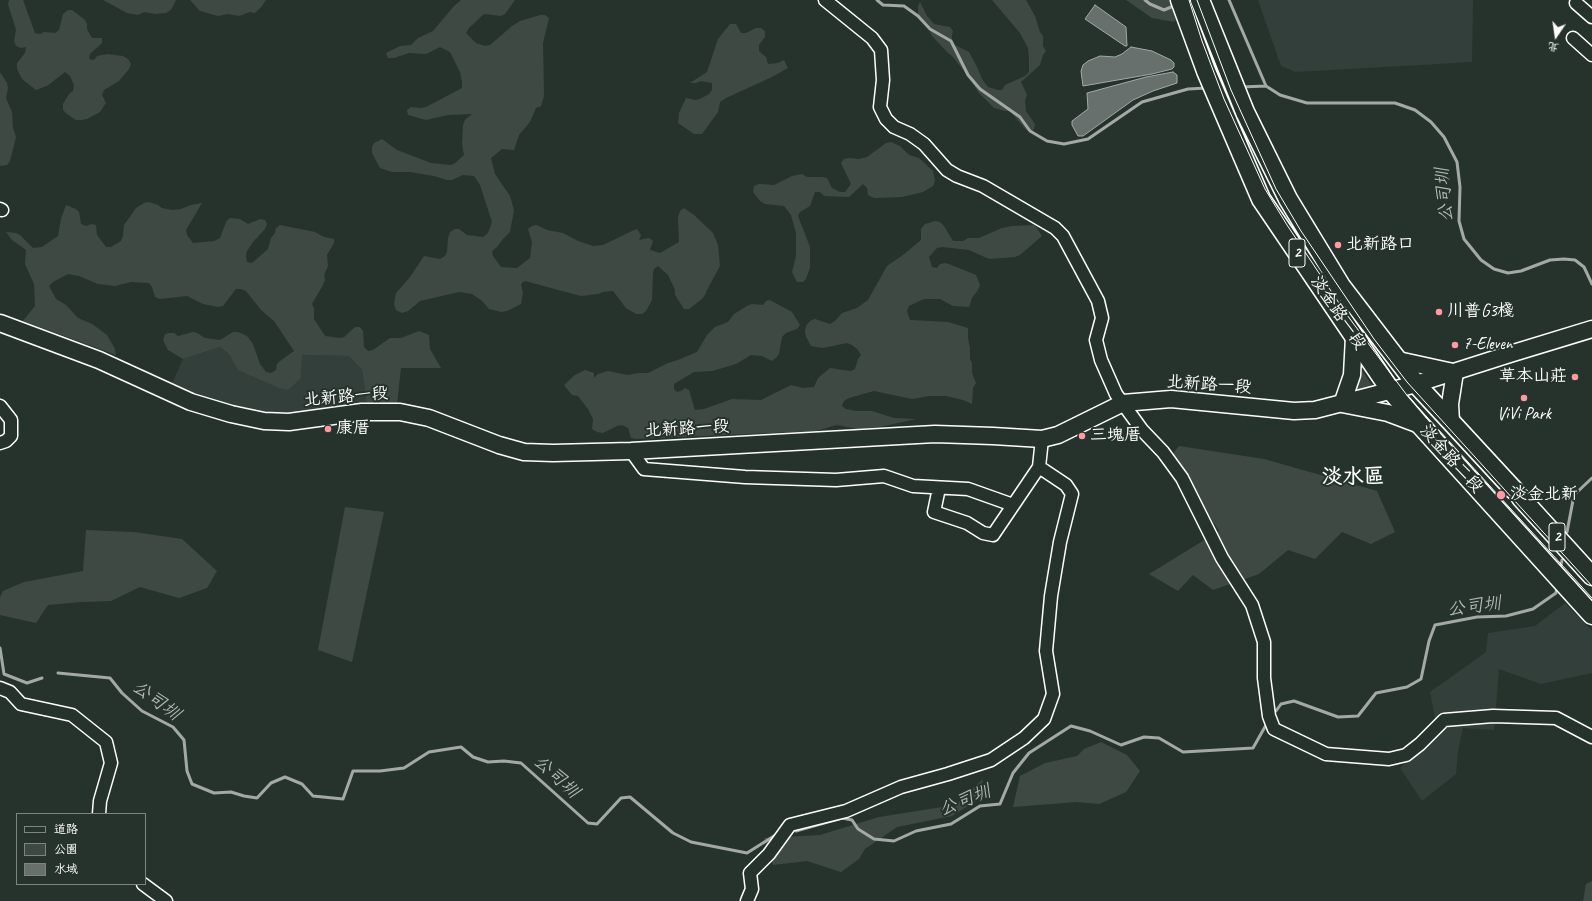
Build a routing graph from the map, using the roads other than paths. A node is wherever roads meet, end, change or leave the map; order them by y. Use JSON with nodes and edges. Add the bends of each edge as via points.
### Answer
{"nodes":[{"id":1,"x":825,"y":0,"type":"edge"},
{"id":2,"x":1180,"y":0,"type":"edge"},
{"id":3,"x":1576,"y":3,"type":"dead end"},
{"id":4,"x":1202,"y":6,"type":"edge"},
{"id":5,"x":1592,"y":18,"type":"edge"},
{"id":6,"x":1573,"y":38,"type":"dead end"},
{"id":7,"x":1592,"y":55,"type":"edge"},
{"id":8,"x":0,"y":323,"type":"edge"},
{"id":9,"x":1592,"y":329,"type":"edge"},
{"id":10,"x":1354,"y":337,"type":"junction"},
{"id":11,"x":1398,"y":360,"type":"junction"},
{"id":12,"x":1455,"y":372,"type":"junction"},
{"id":13,"x":1416,"y":384,"type":"junction"},
{"id":14,"x":1391,"y":391,"type":"junction"},
{"id":15,"x":1124,"y":403,"type":"junction"},
{"id":16,"x":1342,"y":404,"type":"junction"},
{"id":17,"x":0,"y":406,"type":"edge"},
{"id":18,"x":1451,"y":422,"type":"junction"},
{"id":19,"x":1420,"y":425,"type":"junction"},
{"id":20,"x":1042,"y":439,"type":"junction"},
{"id":21,"x":0,"y":443,"type":"edge"},
{"id":22,"x":631,"y":451,"type":"junction"},
{"id":23,"x":1039,"y":467,"type":"junction"},
{"id":24,"x":939,"y":488,"type":"junction"},
{"id":25,"x":1013,"y":506,"type":"junction"},
{"id":26,"x":1592,"y":576,"type":"edge"},
{"id":27,"x":1592,"y":615,"type":"edge"},
{"id":28,"x":0,"y":688,"type":"edge"},
{"id":29,"x":1592,"y":737,"type":"edge"},
{"id":30,"x":99,"y":813,"type":"edge"},
{"id":31,"x":144,"y":885,"type":"edge"},
{"id":32,"x":166,"y":901,"type":"edge"},
{"id":33,"x":747,"y":901,"type":"edge"}],
"edges":[{"from":1,"to":15,"type":"street","via":[[872,38],[881,50],[883,80],[880,107],[894,127],[924,144],[947,170],[983,186],[1055,228],[1063,236],[1098,301],[1102,318],[1096,340],[1101,360],[1116,394]]},
{"from":2,"to":10,"type":"main road","name":"淡金路一段","number":"2","via":[[1206,71],[1261,200]]},
{"from":3,"to":5,"type":"street"},
{"from":4,"to":11,"type":"main road","name":"淡金路一段","number":"2","via":[[1245,112],[1288,199],[1337,279]]},
{"from":6,"to":7,"type":"street"},
{"from":8,"to":22,"type":"main road","name":"北新路一段","via":[[99,360],[191,402],[264,421],[289,422],[362,412],[400,412],[429,418],[524,452]]},
{"from":9,"to":12,"type":"main road","name":"北新路一段"},
{"from":10,"to":14,"type":"main road","name":"淡金路一段","number":"2"},
{"from":10,"to":16,"type":"main road","via":[[1352,375]]},
{"from":11,"to":12,"type":"main road"},
{"from":11,"to":13,"type":"main road","name":"淡金路一段","number":"2"},
{"from":12,"to":13,"type":"main road","name":"北新路一段"},
{"from":12,"to":18,"type":"main road","via":[[1450,404]]},
{"from":13,"to":14,"type":"main road","name":"北新路一段"},
{"from":13,"to":18,"type":"main road","name":"淡金路二段","number":"2"},
{"from":14,"to":16,"type":"main road","name":"北新路一段"},
{"from":14,"to":19,"type":"main road","name":"淡金路二段","number":"2"},
{"from":15,"to":16,"type":"main road","name":"北新路一段","via":[[1171,399],[1294,411],[1315,410]]},
{"from":15,"to":20,"type":"main road","name":"北新路一段","via":[[1058,435]]},
{"from":15,"to":29,"type":"street","via":[[1142,430],[1163,452],[1182,478],[1222,558],[1252,605],[1264,642],[1264,678],[1269,716],[1274,729],[1326,754],[1389,759],[1406,755],[1444,720],[1493,716],[1556,718]]},
{"from":16,"to":19,"type":"main road","via":[[1388,413]]},
{"from":17,"to":21,"type":"street","via":[[11,420],[11,436]]},
{"from":18,"to":26,"type":"main road","name":"淡金路二段","number":"2"},
{"from":19,"to":27,"type":"main road","name":"淡金路二段","number":"2"},
{"from":20,"to":22,"type":"main road","name":"北新路一段","via":[[935,434]]},
{"from":20,"to":23,"type":"street"},
{"from":22,"to":24,"type":"street","via":[[644,469],[745,477],[836,480],[884,476],[913,486]]},
{"from":23,"to":25,"type":"street"},
{"from":23,"to":33,"type":"street","via":[[1066,485],[1072,494],[1060,542],[1051,596],[1046,651],[1053,694],[1044,719],[1024,738],[991,760],[901,787],[846,811],[790,825],[769,854],[750,873],[752,889]]},
{"from":24,"to":25,"type":"street","via":[[968,489]]},
{"from":24,"to":25,"type":"street","via":[[934,512],[967,523],[983,533],[993,535]]},
{"from":28,"to":30,"type":"street","via":[[10,692],[21,704],[72,715],[106,742],[111,763]]},
{"from":31,"to":32,"type":"street"}]}
